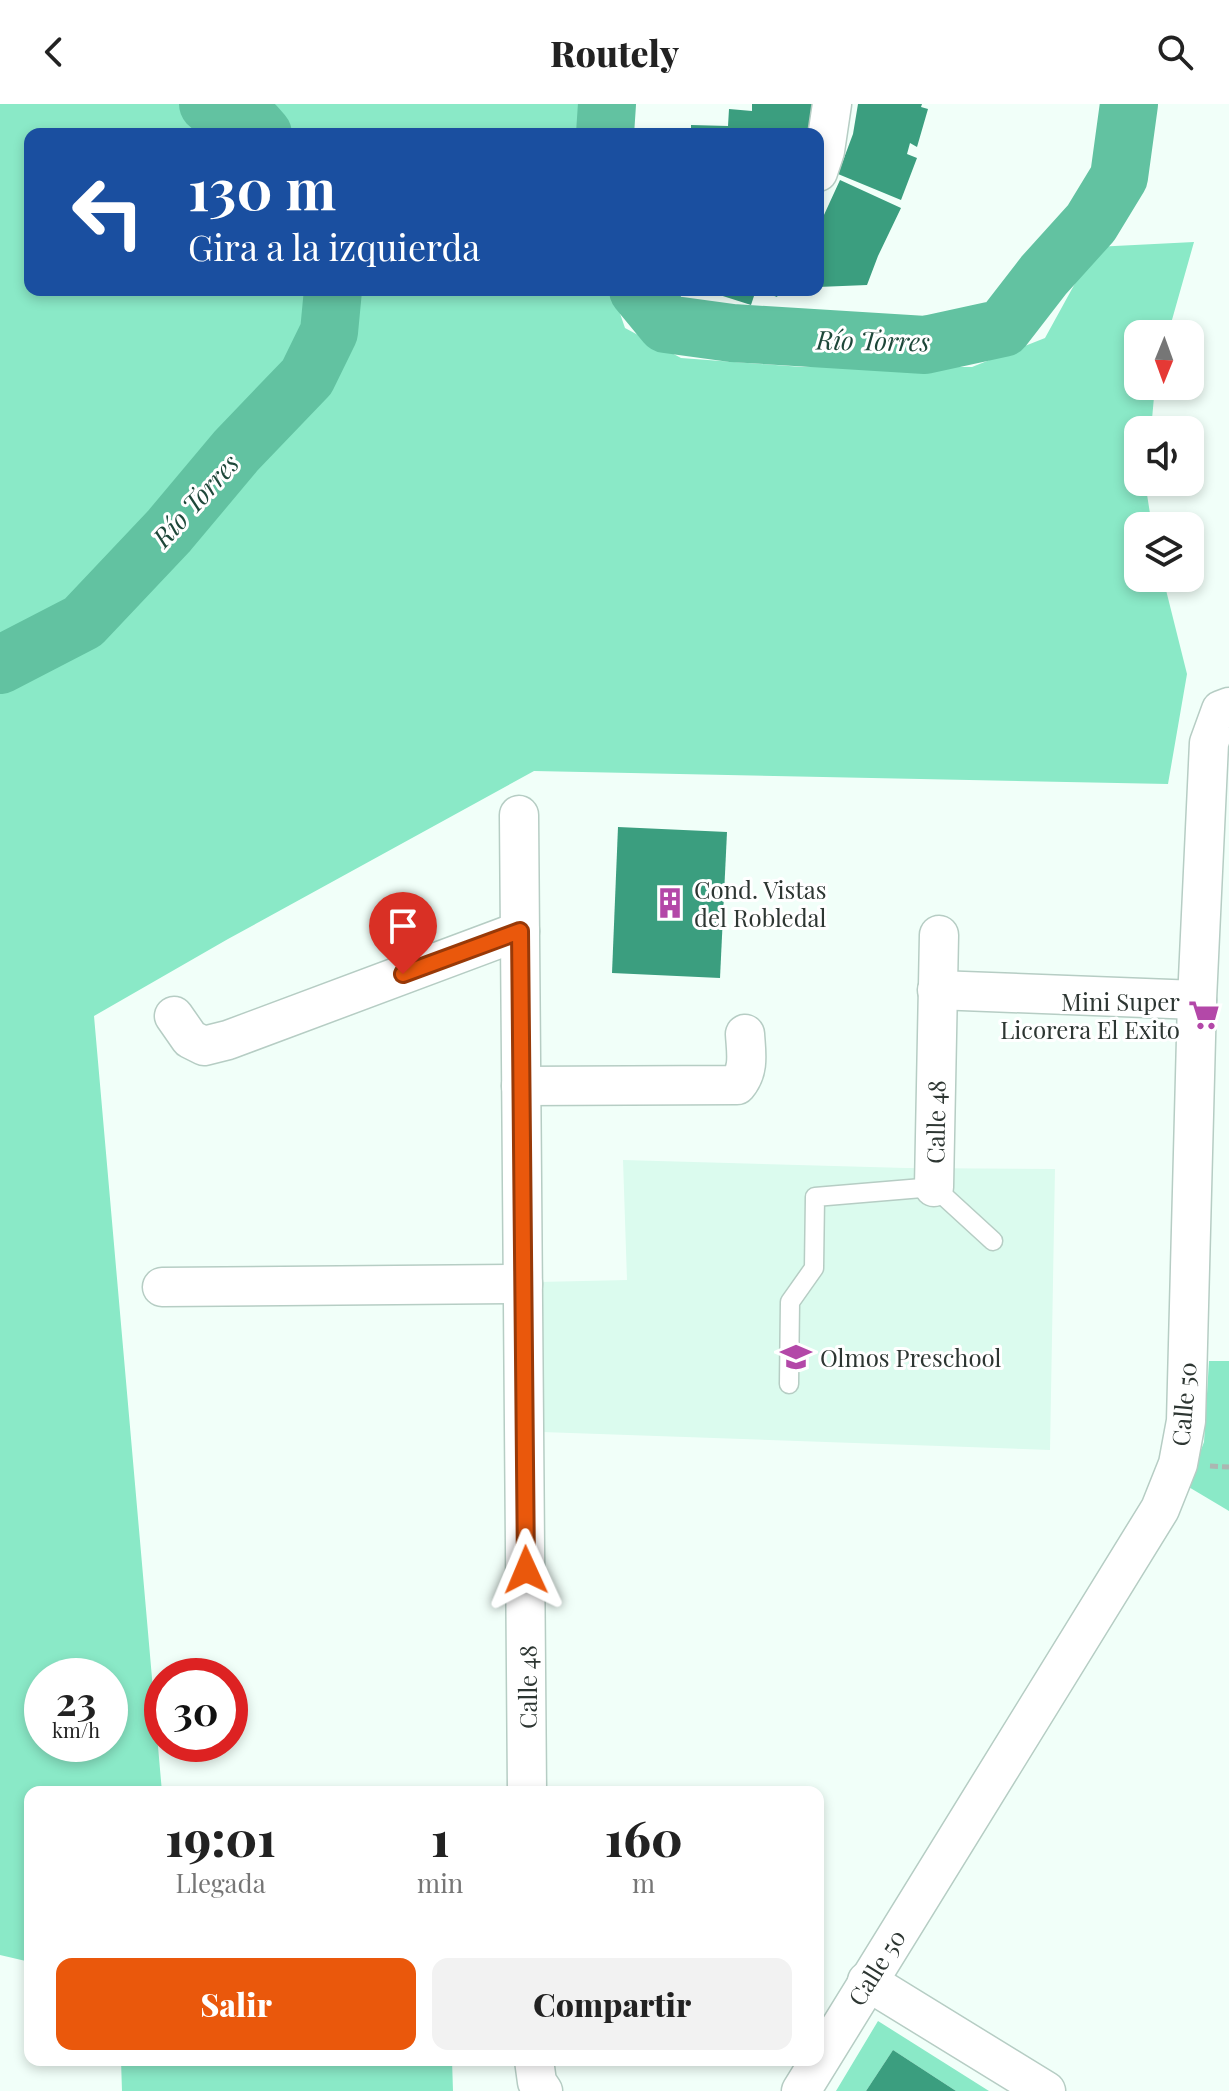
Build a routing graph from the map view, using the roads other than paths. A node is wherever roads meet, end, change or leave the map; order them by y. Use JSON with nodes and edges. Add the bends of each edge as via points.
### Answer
{"nodes":[{"id":1,"x":832,"y":104,"type":"edge"},
{"id":2,"x":824,"y":154,"type":"edge"},
{"id":3,"x":1225,"y":708,"type":"edge"},
{"id":4,"x":519,"y":815,"type":"dead end"},
{"id":5,"x":520,"y":931,"type":"junction"},
{"id":6,"x":939,"y":935,"type":"dead end"},
{"id":7,"x":937,"y":990,"type":"junction"},
{"id":8,"x":1197,"y":1000,"type":"junction"},
{"id":9,"x":174,"y":1016,"type":"dead end"},
{"id":10,"x":745,"y":1034,"type":"dead end"},
{"id":11,"x":521,"y":1086,"type":"junction"},
{"id":12,"x":934,"y":1187,"type":"junction"},
{"id":13,"x":993,"y":1241,"type":"dead end"},
{"id":14,"x":523,"y":1284,"type":"junction"},
{"id":15,"x":162,"y":1287,"type":"dead end"},
{"id":16,"x":789,"y":1384,"type":"dead end"},
{"id":17,"x":527,"y":1786,"type":"edge"},
{"id":18,"x":867,"y":1981,"type":"junction"},
{"id":19,"x":824,"y":2053,"type":"edge"},
{"id":20,"x":816,"y":2066,"type":"edge"},
{"id":21,"x":801,"y":2091,"type":"edge"},
{"id":22,"x":1046,"y":2091,"type":"edge"}],
"edges":[{"from":1,"to":2,"type":"street"},
{"from":3,"to":8,"type":"street","name":"Calle 50","via":[[1209,743]]},
{"from":4,"to":5,"type":"street","name":"Calle 48"},
{"from":5,"to":9,"type":"street","via":[[204,1046],[190,1039]]},
{"from":5,"to":11,"type":"street","name":"Calle 48"},
{"from":6,"to":7,"type":"street","name":"Calle 48"},
{"from":7,"to":8,"type":"street"},
{"from":7,"to":12,"type":"street","name":"Calle 48"},
{"from":8,"to":18,"type":"street","name":"Calle 50","via":[[1186,1421],[1178,1464],[1160,1509]]},
{"from":10,"to":11,"type":"street","via":[[746,1069],[737,1085]]},
{"from":11,"to":14,"type":"street","name":"Calle 48"},
{"from":12,"to":13,"type":"lane"},
{"from":12,"to":16,"type":"lane","name":"Calle 48","via":[[815,1197],[814,1268],[790,1302]]},
{"from":14,"to":15,"type":"street"},
{"from":14,"to":17,"type":"street","name":"Calle 48"},
{"from":18,"to":19,"type":"street","name":"Calle 50"},
{"from":18,"to":22,"type":"street"},
{"from":20,"to":21,"type":"street","name":"Calle 50"}]}
